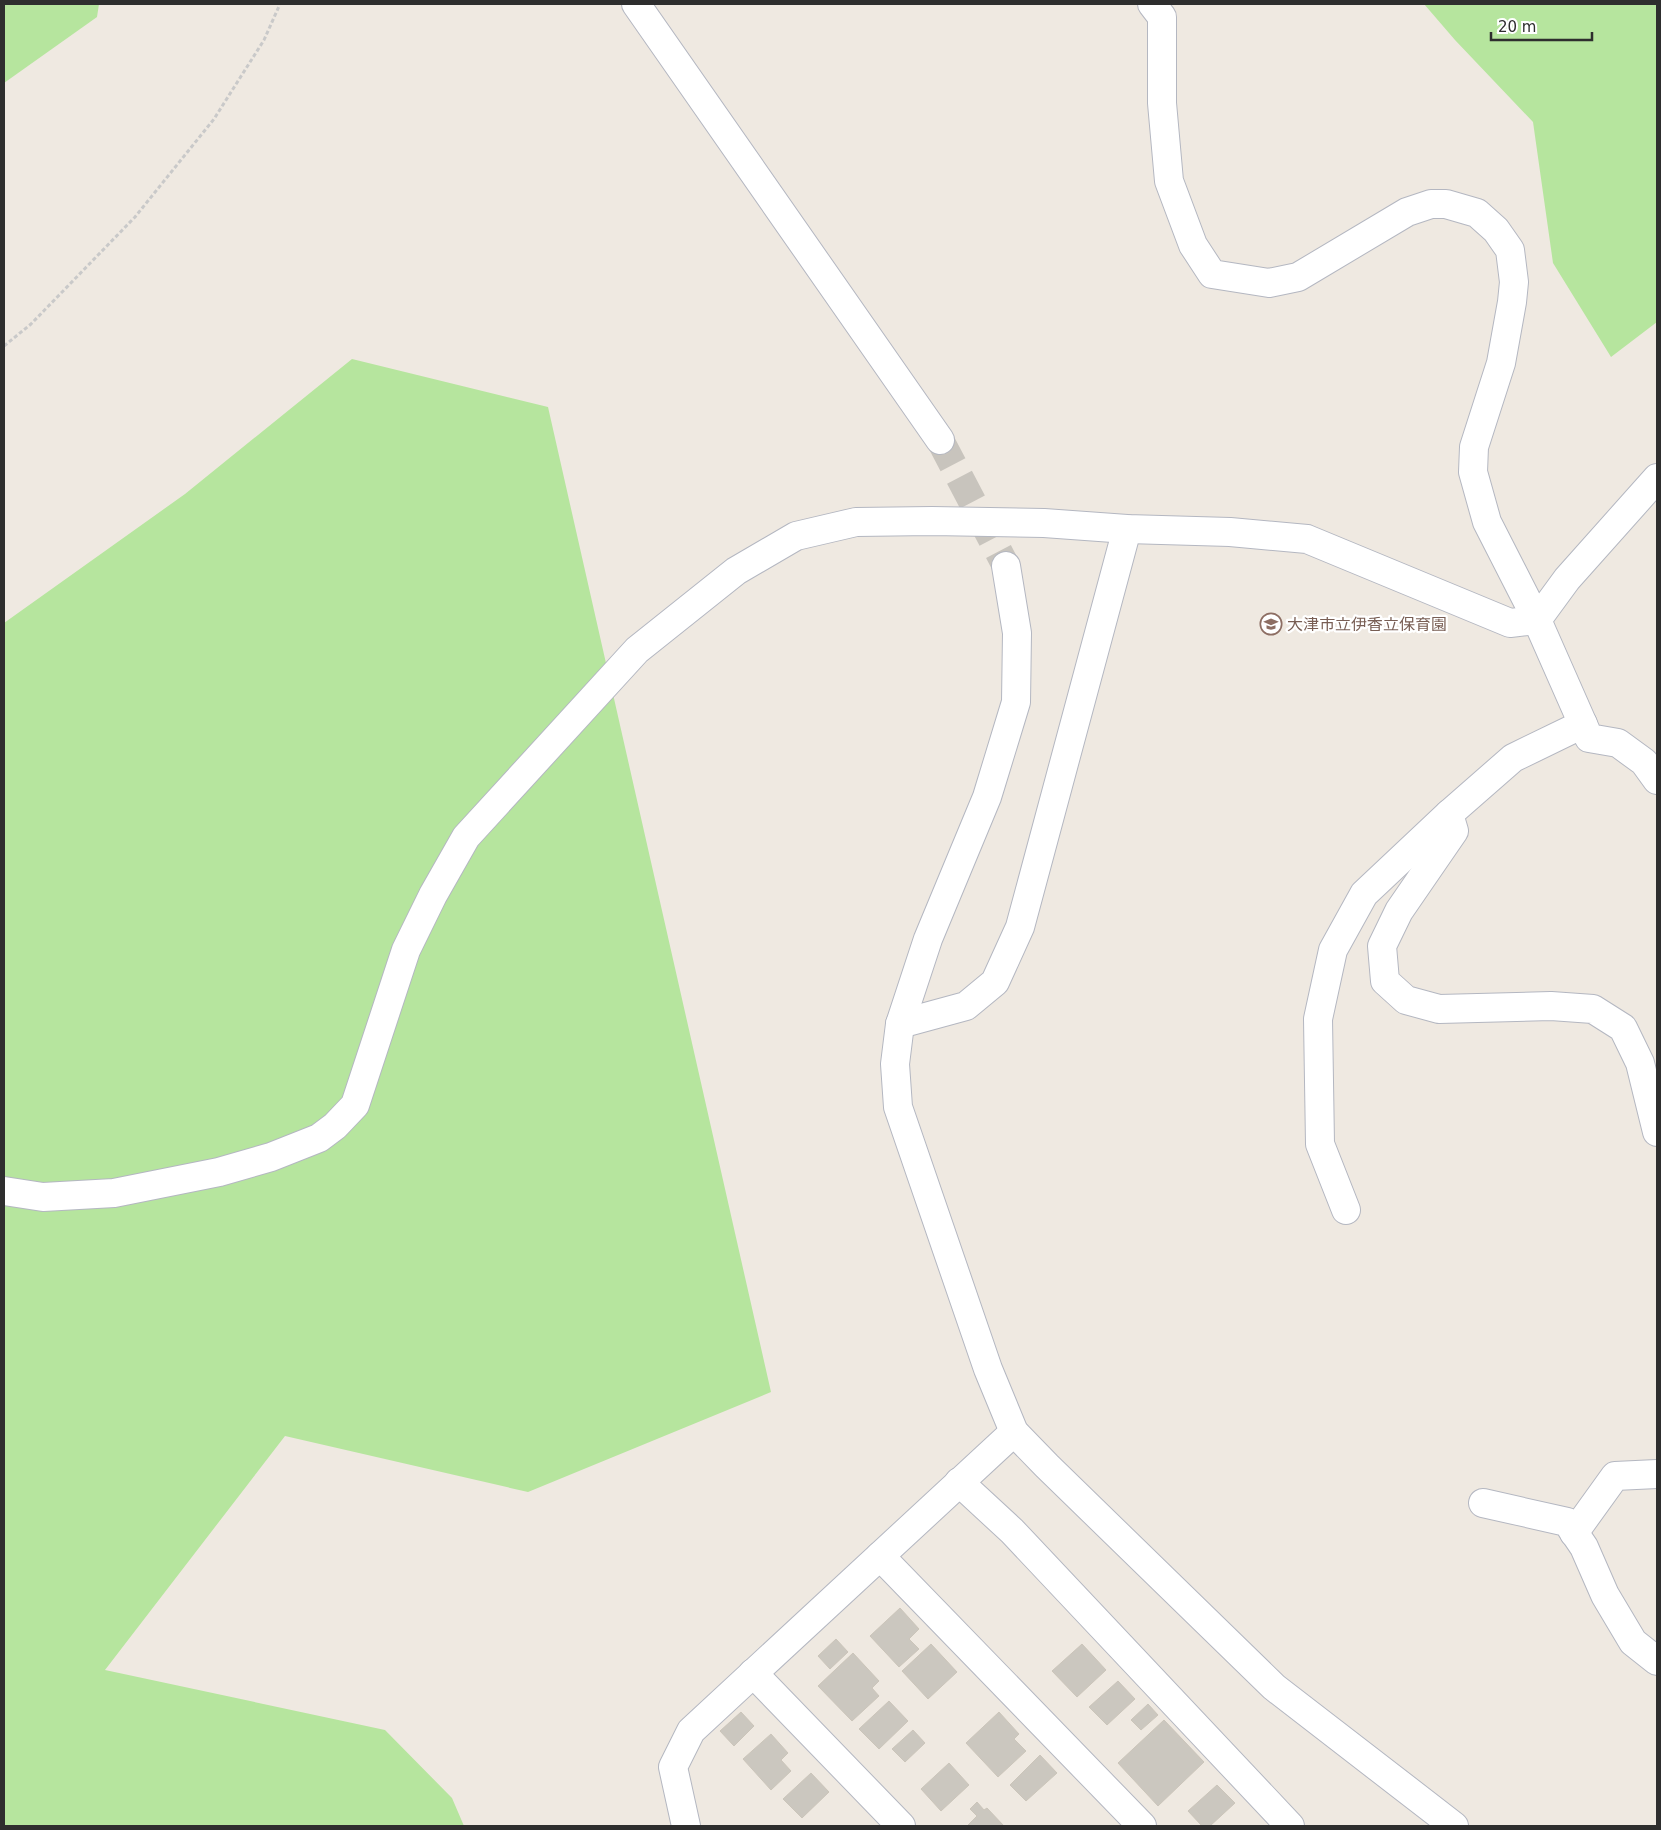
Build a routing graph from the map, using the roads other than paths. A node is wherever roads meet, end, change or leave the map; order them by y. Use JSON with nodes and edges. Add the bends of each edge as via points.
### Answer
{"nodes":[{"id":1,"x":636,"y":4,"type":"edge"},
{"id":2,"x":1152,"y":4,"type":"edge"},
{"id":3,"x":940,"y":440,"type":"tunnel mouth"},
{"id":4,"x":1657,"y":478,"type":"edge"},
{"id":5,"x":1127,"y":529,"type":"junction"},
{"id":6,"x":1006,"y":566,"type":"tunnel mouth"},
{"id":7,"x":1537,"y":620,"type":"junction"},
{"id":8,"x":1583,"y":724,"type":"junction"},
{"id":9,"x":1657,"y":780,"type":"edge"},
{"id":10,"x":1449,"y":814,"type":"junction"},
{"id":11,"x":900,"y":1024,"type":"junction"},
{"id":12,"x":1657,"y":1132,"type":"edge"},
{"id":13,"x":4,"y":1191,"type":"edge"},
{"id":14,"x":1346,"y":1210,"type":"dead end"},
{"id":15,"x":1014,"y":1432,"type":"junction"},
{"id":16,"x":1657,"y":1474,"type":"edge"},
{"id":17,"x":959,"y":1482,"type":"junction"},
{"id":18,"x":1483,"y":1503,"type":"dead end"},
{"id":19,"x":1574,"y":1533,"type":"junction"},
{"id":20,"x":880,"y":1556,"type":"junction"},
{"id":21,"x":1657,"y":1661,"type":"edge"},
{"id":22,"x":753,"y":1673,"type":"junction"},
{"id":23,"x":686,"y":1826,"type":"edge"},
{"id":24,"x":901,"y":1826,"type":"edge"},
{"id":25,"x":1142,"y":1826,"type":"edge"},
{"id":26,"x":1289,"y":1826,"type":"edge"},
{"id":27,"x":1454,"y":1826,"type":"edge"}],
"edges":[{"from":1,"to":3,"type":"street"},
{"from":2,"to":7,"type":"street","via":[[1162,18],[1162,103],[1169,182],[1193,245],[1212,274],[1269,283],[1298,277],[1407,212],[1431,204],[1446,204],[1477,213],[1496,230],[1510,250],[1514,282],[1512,302],[1501,363],[1474,447],[1473,472],[1487,522]]},
{"from":4,"to":7,"type":"street","via":[[1566,579]]},
{"from":5,"to":7,"type":"street","via":[[1230,532],[1307,539],[1510,624]]},
{"from":5,"to":11,"type":"street","via":[[1020,927],[995,982],[966,1006]]},
{"from":5,"to":13,"type":"street","via":[[1035,523],[856,522],[796,536],[736,571],[637,650],[466,837],[406,950],[355,1105],[335,1126],[319,1138],[272,1157],[219,1172],[114,1193],[43,1197]]},
{"from":6,"to":11,"type":"street","via":[[1017,633],[1016,702],[987,797],[928,938]]},
{"from":7,"to":8,"type":"street"},
{"from":8,"to":9,"type":"street","via":[[1589,738],[1618,743],[1644,762]]},
{"from":8,"to":10,"type":"street","via":[[1513,758]]},
{"from":10,"to":12,"type":"street","via":[[1454,831],[1399,910],[1382,946],[1384,981],[1406,1000],[1439,1009],[1551,1006],[1593,1009],[1623,1028],[1640,1063]]},
{"from":10,"to":14,"type":"street","via":[[1364,894],[1333,950],[1318,1018],[1320,1144]]},
{"from":11,"to":15,"type":"street","via":[[895,1064],[898,1107],[988,1369]]},
{"from":15,"to":17,"type":"street"},
{"from":15,"to":27,"type":"street","via":[[1274,1687]]},
{"from":16,"to":19,"type":"street","via":[[1615,1476]]},
{"from":17,"to":20,"type":"street"},
{"from":17,"to":26,"type":"street","via":[[1012,1531]]},
{"from":18,"to":19,"type":"street","via":[[1566,1522]]},
{"from":19,"to":21,"type":"street","via":[[1633,1642]]},
{"from":20,"to":22,"type":"street"},
{"from":20,"to":25,"type":"street"},
{"from":22,"to":23,"type":"street","via":[[691,1731],[673,1767]]},
{"from":22,"to":24,"type":"street"}]}
